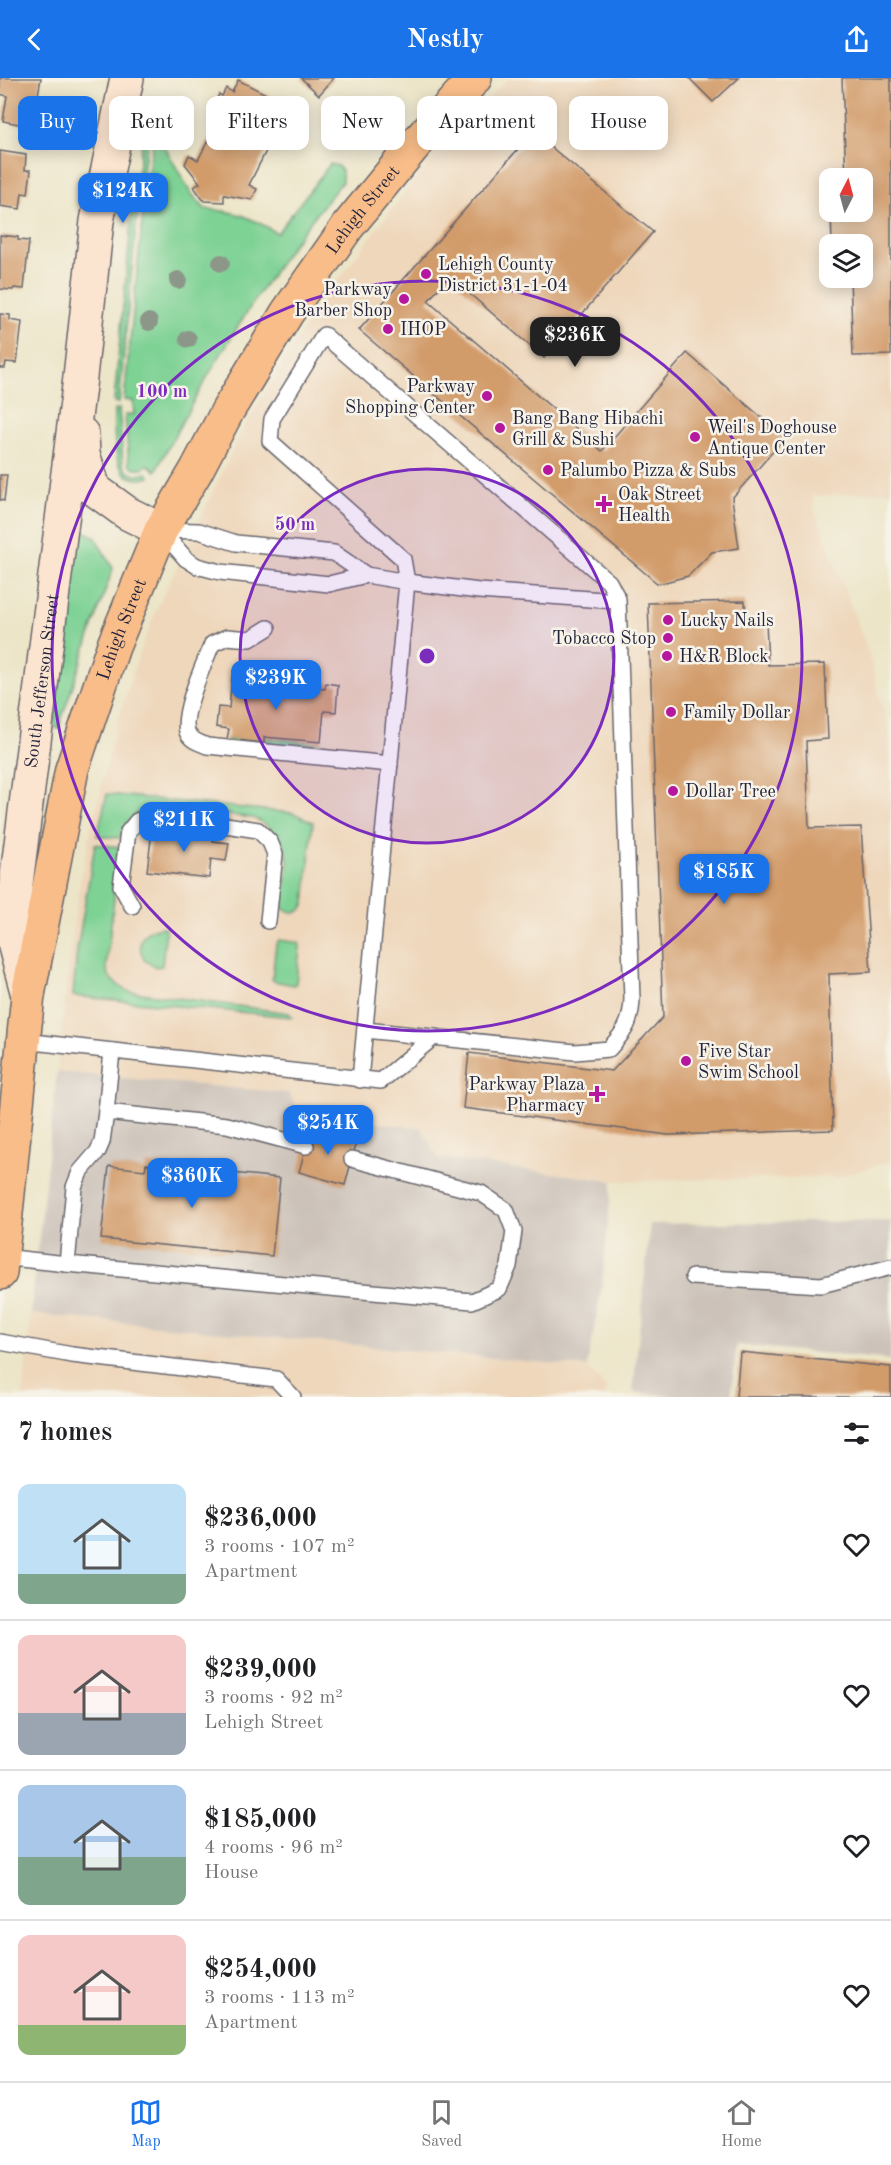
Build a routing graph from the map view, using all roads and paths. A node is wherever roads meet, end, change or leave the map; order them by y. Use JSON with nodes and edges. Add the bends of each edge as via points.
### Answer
{"nodes":[{"id":1,"x":127,"y":78,"type":"edge"},
{"id":2,"x":475,"y":78,"type":"edge"},
{"id":3,"x":81,"y":364,"type":"junction"},
{"id":4,"x":162,"y":530,"type":"junction"},
{"id":5,"x":366,"y":575,"type":"junction"},
{"id":6,"x":407,"y":582,"type":"junction"},
{"id":7,"x":617,"y":601,"type":"junction"},
{"id":8,"x":267,"y":628,"type":"dead end"},
{"id":9,"x":390,"y":765,"type":"junction"},
{"id":10,"x":132,"y":906,"type":"dead end"},
{"id":11,"x":268,"y":921,"type":"dead end"},
{"id":12,"x":28,"y":995,"type":"junction"},
{"id":13,"x":365,"y":1030,"type":"junction"},
{"id":14,"x":434,"y":1037,"type":"junction"},
{"id":15,"x":24,"y":1041,"type":"junction"},
{"id":16,"x":112,"y":1051,"type":"junction"},
{"id":17,"x":360,"y":1080,"type":"junction"},
{"id":18,"x":106,"y":1112,"type":"junction"},
{"id":19,"x":306,"y":1146,"type":"dead end"},
{"id":20,"x":352,"y":1159,"type":"dead end"},
{"id":21,"x":67,"y":1264,"type":"junction"},
{"id":22,"x":1,"y":1265,"type":"edge"},
{"id":23,"x":891,"y":1267,"type":"edge"},
{"id":24,"x":693,"y":1277,"type":"dead end"},
{"id":25,"x":0,"y":1342,"type":"edge"},
{"id":26,"x":293,"y":1397,"type":"edge"}],
"edges":[{"from":1,"to":3,"type":"main road","name":"South Jefferson Street","via":[[97,220]]},
{"from":2,"to":4,"type":"main road","name":"Lehigh Street","via":[[408,153],[315,272],[228,410]]},
{"from":3,"to":4,"type":"main road","name":"South Jefferson Street","via":[[83,454],[94,489],[127,513]]},
{"from":3,"to":12,"type":"main road","name":"South Jefferson Street","via":[[12,915],[13,939]]},
{"from":4,"to":5,"type":"lane","via":[[199,531],[236,543],[334,553]]},
{"from":4,"to":5,"type":"lane","via":[[186,559],[220,572],[329,585]]},
{"from":4,"to":12,"type":"main road","name":"Lehigh Street","via":[[113,647],[72,769]]},
{"from":5,"to":6,"type":"lane"},
{"from":6,"to":7,"type":"lane"},
{"from":6,"to":7,"type":"lane","via":[[403,559],[270,441],[272,419],[324,335],[609,582]]},
{"from":6,"to":9,"type":"lane"},
{"from":7,"to":14,"type":"lane","via":[[631,1014],[627,1029],[609,1049],[575,1052]]},
{"from":8,"to":9,"type":"lane","via":[[250,639],[227,637],[212,644],[186,723],[196,742]]},
{"from":9,"to":13,"type":"lane"},
{"from":10,"to":11,"type":"lane","via":[[121,886],[129,831],[137,821],[154,814],[258,830],[275,854]]},
{"from":12,"to":15,"type":"main road","name":"Lehigh Street"},
{"from":13,"to":14,"type":"lane"},
{"from":13,"to":17,"type":"lane"},
{"from":14,"to":17,"type":"lane","via":[[381,1081]]},
{"from":15,"to":16,"type":"lane"},
{"from":15,"to":22,"type":"main road","name":"Lehigh Street"},
{"from":16,"to":17,"type":"lane"},
{"from":16,"to":18,"type":"lane"},
{"from":18,"to":19,"type":"lane","via":[[227,1125]]},
{"from":18,"to":21,"type":"lane","via":[[102,1142],[74,1187]]},
{"from":20,"to":21,"type":"lane","via":[[482,1193],[506,1209],[513,1231],[509,1266],[499,1289],[472,1300]]},
{"from":21,"to":22,"type":"lane"},
{"from":23,"to":24,"type":"lane","via":[[821,1284]]},
{"from":25,"to":26,"type":"lane","via":[[72,1355],[276,1379]]}]}
